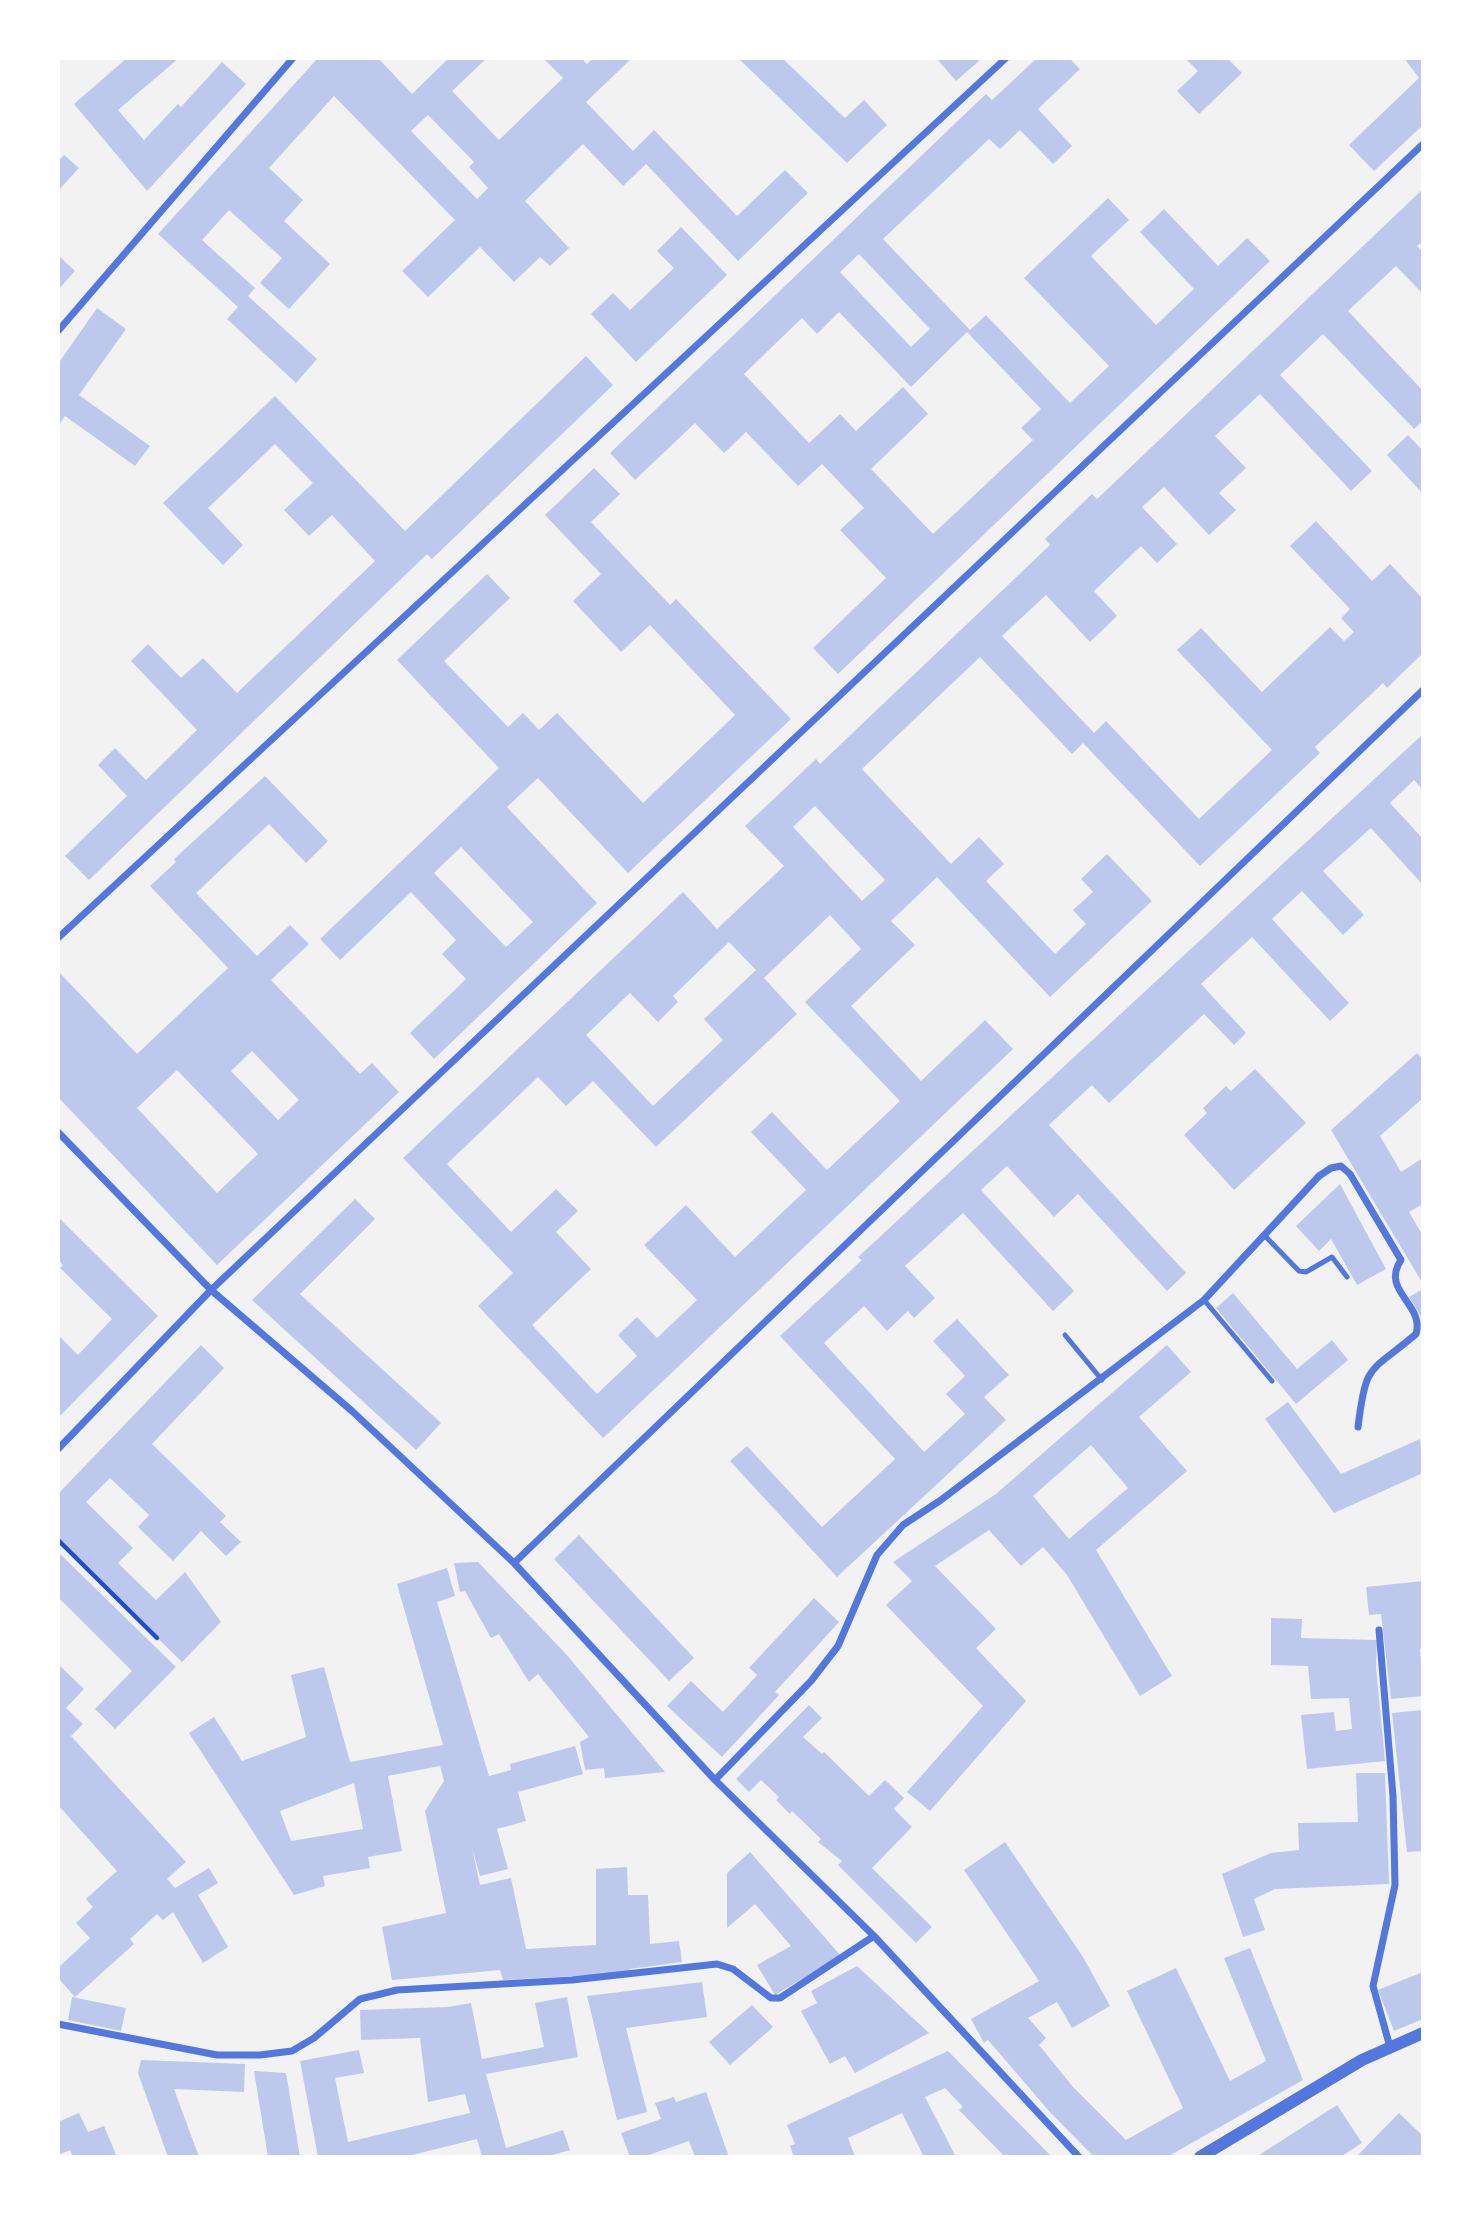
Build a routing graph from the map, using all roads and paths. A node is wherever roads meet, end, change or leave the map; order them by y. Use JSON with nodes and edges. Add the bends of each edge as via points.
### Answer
{"nodes":[{"id":1,"x":293,"y":58,"type":"edge"},
{"id":2,"x":1006,"y":58,"type":"edge"},
{"id":3,"x":1423,"y":144,"type":"edge"},
{"id":4,"x":58,"y":331,"type":"edge"},
{"id":5,"x":1423,"y":690,"type":"edge"},
{"id":6,"x":58,"y":938,"type":"edge"},
{"id":7,"x":58,"y":1132,"type":"edge"},
{"id":8,"x":1264,"y":1235,"type":"junction"},
{"id":9,"x":1347,"y":1277,"type":"dead end"},
{"id":10,"x":211,"y":1290,"type":"junction"},
{"id":11,"x":1205,"y":1300,"type":"junction"},
{"id":12,"x":1065,"y":1335,"type":"dead end"},
{"id":13,"x":1102,"y":1380,"type":"junction"},
{"id":14,"x":1272,"y":1381,"type":"dead end"},
{"id":15,"x":1358,"y":1427,"type":"dead end"},
{"id":16,"x":58,"y":1449,"type":"edge"},
{"id":17,"x":58,"y":1540,"type":"edge"},
{"id":18,"x":514,"y":1563,"type":"junction"},
{"id":19,"x":1379,"y":1630,"type":"dead end"},
{"id":20,"x":158,"y":1638,"type":"dead end"},
{"id":21,"x":715,"y":1780,"type":"junction"},
{"id":22,"x":874,"y":1936,"type":"junction"},
{"id":23,"x":58,"y":2024,"type":"edge"},
{"id":24,"x":1423,"y":2033,"type":"edge"},
{"id":25,"x":1390,"y":2047,"type":"junction"},
{"id":26,"x":1079,"y":2157,"type":"edge"},
{"id":27,"x":1200,"y":2157,"type":"edge"}],
"edges":[{"from":1,"to":4,"type":"street"},
{"from":2,"to":6,"type":"street"},
{"from":3,"to":10,"type":"street"},
{"from":5,"to":18,"type":"street"},
{"from":7,"to":10,"type":"street"},
{"from":8,"to":9,"type":"lane","via":[[1300,1271],[1332,1257]]},
{"from":8,"to":11,"type":"street"},
{"from":8,"to":15,"type":"street","via":[[1319,1176],[1341,1166],[1402,1260],[1394,1279],[1418,1327],[1416,1334],[1367,1375]]},
{"from":10,"to":16,"type":"street"},
{"from":10,"to":18,"type":"street","via":[[352,1411]]},
{"from":11,"to":13,"type":"street"},
{"from":11,"to":14,"type":"lane"},
{"from":12,"to":13,"type":"lane"},
{"from":13,"to":21,"type":"street","via":[[902,1525],[877,1555],[838,1646],[811,1681]]},
{"from":17,"to":20,"type":"path"},
{"from":18,"to":21,"type":"street"},
{"from":19,"to":25,"type":"street","via":[[1393,1796],[1395,1885],[1373,1986]]},
{"from":21,"to":22,"type":"street"},
{"from":22,"to":23,"type":"street","via":[[780,1998],[771,1998],[733,1969],[717,1964],[572,1980],[397,1990],[360,1999],[314,2038],[292,2050],[260,2055],[218,2055]]},
{"from":22,"to":26,"type":"street"},
{"from":24,"to":25,"type":"street"},
{"from":25,"to":27,"type":"street"}]}
